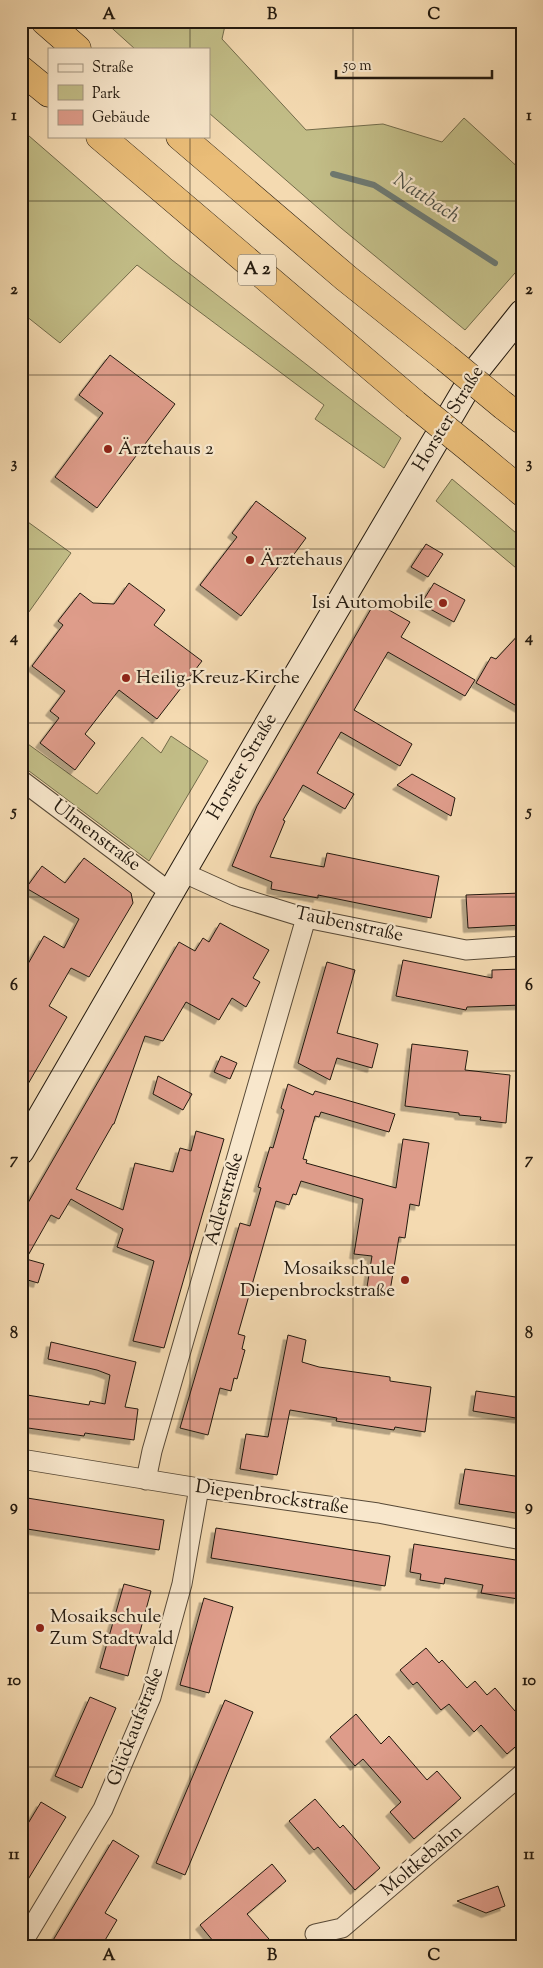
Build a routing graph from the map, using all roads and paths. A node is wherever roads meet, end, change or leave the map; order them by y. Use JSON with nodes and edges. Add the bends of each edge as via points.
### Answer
{"nodes":[{"id":1,"x":45,"y":21,"type":"edge"},
{"id":2,"x":76,"y":48,"type":"edge"},
{"id":3,"x":21,"y":70,"type":"edge"},
{"id":4,"x":48,"y":92,"type":"edge"},
{"id":5,"x":102,"y":138,"type":"edge"},
{"id":6,"x":182,"y":138,"type":"edge"},
{"id":7,"x":522,"y":313,"type":"edge"},
{"id":8,"x":513,"y":413,"type":"edge"},
{"id":9,"x":522,"y":492,"type":"edge"},
{"id":10,"x":21,"y":780,"type":"edge"},
{"id":11,"x":177,"y":882,"type":"junction"},
{"id":12,"x":306,"y":918,"type":"junction"},
{"id":13,"x":522,"y":946,"type":"edge"},
{"id":14,"x":21,"y":1151,"type":"edge"},
{"id":15,"x":21,"y":1459,"type":"edge"},
{"id":16,"x":146,"y":1480,"type":"junction"},
{"id":17,"x":199,"y":1488,"type":"junction"},
{"id":18,"x":522,"y":1540,"type":"edge"},
{"id":19,"x":522,"y":1774,"type":"edge"},
{"id":20,"x":315,"y":1934,"type":"dead end"},
{"id":21,"x":21,"y":1944,"type":"edge"}],
"edges":[{"from":1,"to":2,"type":"highway"},
{"from":3,"to":4,"type":"highway"},
{"from":5,"to":9,"type":"highway","number":"A 2","bridge":true},
{"from":6,"to":8,"type":"highway","number":"A 2","bridge":true,"via":[[346,278]]},
{"from":7,"to":11,"type":"main road","name":"Horster Straße","via":[[479,367]]},
{"from":10,"to":11,"type":"street","name":"Ulmenstraße"},
{"from":11,"to":12,"type":"street","name":"Taubenstraße"},
{"from":11,"to":14,"type":"main road","name":"Horster Straße"},
{"from":12,"to":13,"type":"street","name":"Taubenstraße","via":[[466,950]]},
{"from":12,"to":16,"type":"street","name":"Adlerstraße"},
{"from":15,"to":16,"type":"street","name":"Diepenbrockstraße"},
{"from":16,"to":17,"type":"street","name":"Diepenbrockstraße"},
{"from":17,"to":18,"type":"street","name":"Diepenbrockstraße","via":[[378,1513]]},
{"from":17,"to":21,"type":"street","name":"Glückaufstraße","via":[[182,1584],[151,1697],[103,1809]]},
{"from":19,"to":20,"type":"street","name":"Moltkebahn","via":[[342,1928]]}]}
